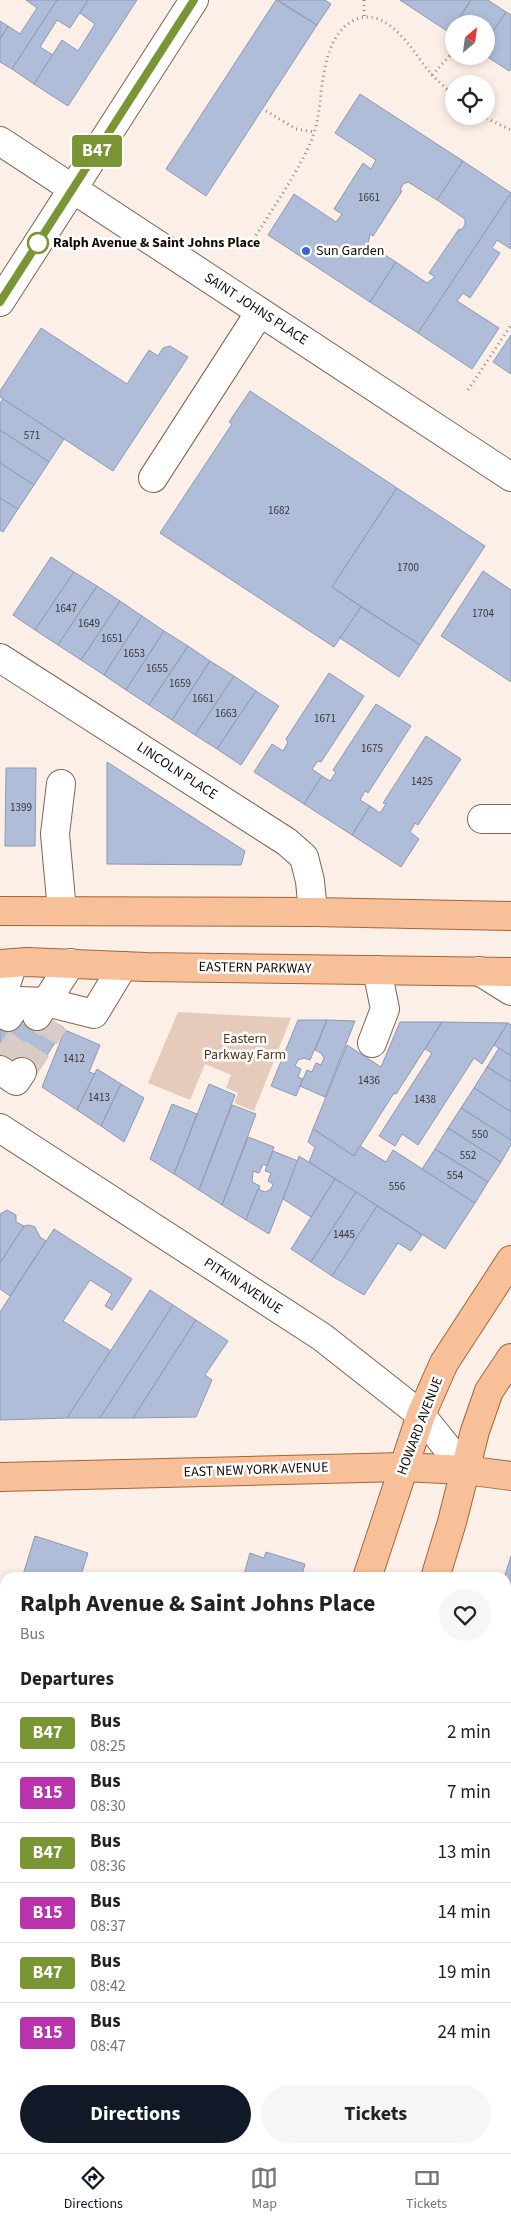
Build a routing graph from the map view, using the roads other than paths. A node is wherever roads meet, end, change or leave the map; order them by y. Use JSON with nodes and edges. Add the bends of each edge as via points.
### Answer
{"nodes":[{"id":1,"x":194,"y":0,"type":"edge"},
{"id":2,"x":0,"y":141,"type":"edge"},
{"id":3,"x":72,"y":188,"type":"junction"},
{"id":4,"x":0,"y":302,"type":"edge"},
{"id":5,"x":260,"y":312,"type":"junction"},
{"id":6,"x":511,"y":477,"type":"edge"},
{"id":7,"x":152,"y":478,"type":"dead end"},
{"id":8,"x":0,"y":658,"type":"edge"},
{"id":9,"x":62,"y":784,"type":"dead end"},
{"id":10,"x":482,"y":819,"type":"dead end"},
{"id":11,"x":511,"y":819,"type":"edge"},
{"id":12,"x":0,"y":911,"type":"edge"},
{"id":13,"x":62,"y":911,"type":"junction"},
{"id":14,"x":313,"y":912,"type":"junction"},
{"id":15,"x":511,"y":916,"type":"edge"},
{"id":16,"x":7,"y":963,"type":"edge"},
{"id":17,"x":71,"y":963,"type":"junction"},
{"id":18,"x":123,"y":966,"type":"junction"},
{"id":19,"x":377,"y":970,"type":"junction"},
{"id":20,"x":479,"y":971,"type":"junction"},
{"id":21,"x":511,"y":972,"type":"edge"},
{"id":22,"x":511,"y":990,"type":"edge"},
{"id":23,"x":29,"y":1009,"type":"edge"},
{"id":24,"x":372,"y":1043,"type":"dead end"},
{"id":25,"x":0,"y":1128,"type":"edge"},
{"id":26,"x":511,"y":1260,"type":"edge"},
{"id":27,"x":511,"y":1358,"type":"edge"},
{"id":28,"x":421,"y":1415,"type":"junction"},
{"id":29,"x":404,"y":1467,"type":"junction"},
{"id":30,"x":465,"y":1470,"type":"junction"},
{"id":31,"x":511,"y":1476,"type":"edge"},
{"id":32,"x":1,"y":1479,"type":"edge"},
{"id":33,"x":369,"y":1572,"type":"edge"},
{"id":34,"x":436,"y":1572,"type":"edge"}],
"edges":[{"from":1,"to":3,"type":"street"},
{"from":2,"to":3,"type":"street","name":"SAINT JOHNS PLACE"},
{"from":3,"to":4,"type":"street"},
{"from":3,"to":5,"type":"street","name":"SAINT JOHNS PLACE"},
{"from":5,"to":6,"type":"street","name":"SAINT JOHNS PLACE"},
{"from":5,"to":7,"type":"street"},
{"from":8,"to":14,"type":"street","name":"LINCOLN PLACE","via":[[287,842],[304,857]]},
{"from":9,"to":13,"type":"street","via":[[55,834]]},
{"from":10,"to":11,"type":"street"},
{"from":12,"to":13,"type":"main road"},
{"from":13,"to":14,"type":"main road"},
{"from":14,"to":15,"type":"main road"},
{"from":16,"to":17,"type":"main road","name":"EASTERN PARKWAY"},
{"from":16,"to":23,"type":"street"},
{"from":17,"to":18,"type":"main road","name":"EASTERN PARKWAY"},
{"from":17,"to":23,"type":"street"},
{"from":18,"to":19,"type":"main road","name":"EASTERN PARKWAY"},
{"from":18,"to":23,"type":"street","via":[[94,1014]]},
{"from":19,"to":20,"type":"main road","name":"EASTERN PARKWAY"},
{"from":19,"to":24,"type":"street","via":[[385,1009]]},
{"from":20,"to":21,"type":"main road","name":"EASTERN PARKWAY"},
{"from":20,"to":22,"type":"street"},
{"from":25,"to":28,"type":"street","name":"PITKIN AVENUE","via":[[322,1337]]},
{"from":26,"to":28,"type":"main road","name":"HOWARD AVENUE","via":[[444,1363]]},
{"from":27,"to":30,"type":"main road","via":[[489,1391],[474,1431]]},
{"from":28,"to":29,"type":"main road","name":"HOWARD AVENUE"},
{"from":28,"to":30,"type":"street","name":"PITKIN AVENUE"},
{"from":29,"to":30,"type":"main road","name":"EAST NEW YORK AVENUE"},
{"from":29,"to":32,"type":"main road","name":"EAST NEW YORK AVENUE"},
{"from":29,"to":33,"type":"main road","name":"HOWARD AVENUE"},
{"from":30,"to":31,"type":"main road","name":"EAST NEW YORK AVENUE"},
{"from":30,"to":34,"type":"main road"}]}
